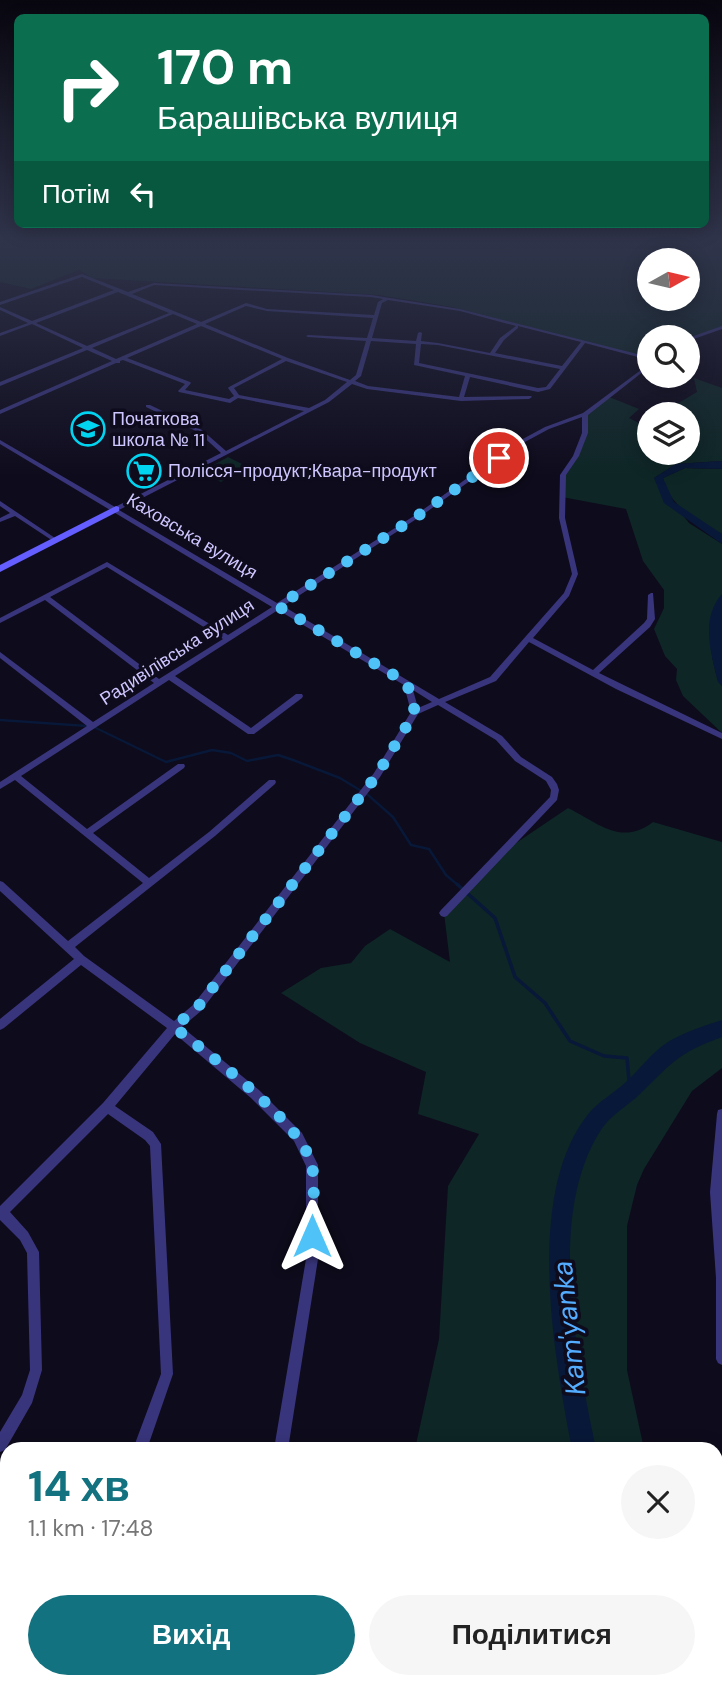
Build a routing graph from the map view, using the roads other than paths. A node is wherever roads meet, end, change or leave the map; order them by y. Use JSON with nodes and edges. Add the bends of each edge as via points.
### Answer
{"nodes":[{"id":1,"x":23,"y":319,"type":"edge"},
{"id":2,"x":41,"y":319,"type":"edge"},
{"id":3,"x":157,"y":319,"type":"edge"},
{"id":4,"x":187,"y":319,"type":"edge"},
{"id":5,"x":212,"y":319,"type":"edge"},
{"id":6,"x":376,"y":319,"type":"edge"},
{"id":7,"x":489,"y":319,"type":"edge"},
{"id":8,"x":30,"y":323,"type":"junction"},
{"id":9,"x":200,"y":324,"type":"junction"},
{"id":10,"x":516,"y":327,"type":"junction"},
{"id":11,"x":719,"y":328,"type":"edge"},
{"id":12,"x":420,"y":333,"type":"dead end"},
{"id":13,"x":722,"y":333,"type":"edge"},
{"id":14,"x":0,"y":335,"type":"edge"},
{"id":15,"x":700,"y":335,"type":"edge"},
{"id":16,"x":308,"y":337,"type":"dead end"},
{"id":17,"x":370,"y":340,"type":"junction"},
{"id":18,"x":419,"y":342,"type":"junction"},
{"id":19,"x":583,"y":343,"type":"junction"},
{"id":20,"x":85,"y":347,"type":"junction"},
{"id":21,"x":492,"y":354,"type":"junction"},
{"id":22,"x":637,"y":355,"type":"edge"},
{"id":23,"x":125,"y":359,"type":"junction"},
{"id":24,"x":286,"y":359,"type":"junction"},
{"id":25,"x":118,"y":362,"type":"junction"},
{"id":26,"x":562,"y":368,"type":"junction"},
{"id":27,"x":468,"y":375,"type":"junction"},
{"id":28,"x":637,"y":376,"type":"edge"},
{"id":29,"x":351,"y":383,"type":"junction"},
{"id":30,"x":0,"y":384,"type":"edge"},
{"id":31,"x":237,"y":396,"type":"junction"},
{"id":32,"x":529,"y":397,"type":"dead end"},
{"id":33,"x":461,"y":399,"type":"junction"},
{"id":34,"x":148,"y":406,"type":"dead end"},
{"id":35,"x":310,"y":410,"type":"junction"},
{"id":36,"x":0,"y":412,"type":"edge"},
{"id":37,"x":585,"y":414,"type":"junction"},
{"id":38,"x":574,"y":420,"type":"junction"},
{"id":39,"x":585,"y":426,"type":"junction"},
{"id":40,"x":0,"y":442,"type":"edge"},
{"id":41,"x":224,"y":452,"type":"junction"},
{"id":42,"x":0,"y":503,"type":"edge"},
{"id":43,"x":116,"y":509,"type":"junction"},
{"id":44,"x":15,"y":513,"type":"junction"},
{"id":45,"x":0,"y":520,"type":"edge"},
{"id":46,"x":55,"y":540,"type":"junction"},
{"id":47,"x":0,"y":569,"type":"edge"},
{"id":48,"x":651,"y":595,"type":"dead end"},
{"id":49,"x":45,"y":597,"type":"junction"},
{"id":50,"x":278,"y":606,"type":"junction"},
{"id":51,"x":0,"y":621,"type":"edge"},
{"id":52,"x":227,"y":638,"type":"junction"},
{"id":53,"x":530,"y":639,"type":"junction"},
{"id":54,"x":0,"y":654,"type":"edge"},
{"id":55,"x":594,"y":673,"type":"junction"},
{"id":56,"x":169,"y":676,"type":"junction"},
{"id":57,"x":159,"y":683,"type":"junction"},
{"id":58,"x":407,"y":683,"type":"junction"},
{"id":59,"x":299,"y":696,"type":"dead end"},
{"id":60,"x":440,"y":702,"type":"junction"},
{"id":61,"x":415,"y":712,"type":"junction"},
{"id":62,"x":93,"y":726,"type":"junction"},
{"id":63,"x":722,"y":736,"type":"edge"},
{"id":64,"x":181,"y":766,"type":"dead end"},
{"id":65,"x":15,"y":776,"type":"junction"},
{"id":66,"x":272,"y":782,"type":"dead end"},
{"id":67,"x":0,"y":786,"type":"edge"},
{"id":68,"x":87,"y":833,"type":"junction"},
{"id":69,"x":149,"y":883,"type":"junction"},
{"id":70,"x":0,"y":885,"type":"edge"},
{"id":71,"x":444,"y":914,"type":"dead end"},
{"id":72,"x":68,"y":947,"type":"junction"},
{"id":73,"x":81,"y":959,"type":"junction"},
{"id":74,"x":0,"y":1025,"type":"edge"},
{"id":75,"x":174,"y":1027,"type":"junction"},
{"id":76,"x":107,"y":1107,"type":"junction"},
{"id":77,"x":722,"y":1114,"type":"edge"},
{"id":78,"x":1,"y":1213,"type":"edge"},
{"id":79,"x":722,"y":1359,"type":"edge"},
{"id":80,"x":2,"y":1442,"type":"edge"},
{"id":81,"x":143,"y":1442,"type":"edge"},
{"id":82,"x":282,"y":1442,"type":"edge"}],
"edges":[{"from":1,"to":8,"type":"street"},
{"from":2,"to":8,"type":"street"},
{"from":3,"to":20,"type":"street"},
{"from":4,"to":9,"type":"street"},
{"from":5,"to":9,"type":"street"},
{"from":6,"to":17,"type":"street"},
{"from":7,"to":10,"type":"street"},
{"from":8,"to":14,"type":"street"},
{"from":8,"to":20,"type":"street"},
{"from":9,"to":23,"type":"street"},
{"from":9,"to":24,"type":"street"},
{"from":10,"to":19,"type":"street"},
{"from":10,"to":21,"type":"street"},
{"from":11,"to":13,"type":"street"},
{"from":11,"to":15,"type":"street"},
{"from":12,"to":18,"type":"street"},
{"from":16,"to":17,"type":"street"},
{"from":17,"to":18,"type":"street"},
{"from":17,"to":29,"type":"street","via":[[358,376]]},
{"from":18,"to":21,"type":"street"},
{"from":18,"to":27,"type":"street","via":[[416,363]]},
{"from":19,"to":22,"type":"street"},
{"from":19,"to":26,"type":"street"},
{"from":20,"to":25,"type":"street"},
{"from":20,"to":30,"type":"street"},
{"from":21,"to":26,"type":"street"},
{"from":23,"to":25,"type":"street"},
{"from":23,"to":31,"type":"street","via":[[188,383],[181,391],[230,401]]},
{"from":24,"to":29,"type":"street"},
{"from":24,"to":31,"type":"street","via":[[231,387]]},
{"from":25,"to":36,"type":"street"},
{"from":26,"to":27,"type":"street","via":[[544,390]]},
{"from":27,"to":33,"type":"street"},
{"from":28,"to":37,"type":"street","name":"Радивілівська вулиця"},
{"from":29,"to":33,"type":"street"},
{"from":29,"to":35,"type":"street"},
{"from":31,"to":35,"type":"street"},
{"from":32,"to":33,"type":"street"},
{"from":34,"to":41,"type":"street","via":[[200,431]]},
{"from":35,"to":41,"type":"street"},
{"from":37,"to":38,"type":"street","name":"Радивілівська вулиця"},
{"from":37,"to":39,"type":"street"},
{"from":38,"to":39,"type":"street"},
{"from":38,"to":50,"type":"street","name":"Радивілівська вулиця","via":[[521,442]]},
{"from":39,"to":53,"type":"street","via":[[576,456],[563,475],[562,518],[575,574],[567,594]]},
{"from":40,"to":43,"type":"street","name":"Каховська вулиця"},
{"from":41,"to":43,"type":"street"},
{"from":42,"to":44,"type":"street"},
{"from":43,"to":46,"type":"street"},
{"from":43,"to":50,"type":"street","name":"Каховська вулиця"},
{"from":44,"to":45,"type":"street"},
{"from":44,"to":46,"type":"street"},
{"from":46,"to":47,"type":"street"},
{"from":48,"to":55,"type":"street","via":[[647,625]]},
{"from":49,"to":51,"type":"street"},
{"from":49,"to":52,"type":"street","via":[[107,564]]},
{"from":49,"to":57,"type":"street"},
{"from":50,"to":52,"type":"street","name":"Радивілівська вулиця"},
{"from":50,"to":58,"type":"street","name":"Каховська вулиця"},
{"from":52,"to":56,"type":"street","name":"Радивілівська вулиця"},
{"from":53,"to":55,"type":"street"},
{"from":53,"to":60,"type":"street","via":[[494,679]]},
{"from":54,"to":62,"type":"street"},
{"from":55,"to":63,"type":"street"},
{"from":56,"to":57,"type":"street","name":"Радивілівська вулиця"},
{"from":56,"to":59,"type":"street","via":[[251,732]]},
{"from":57,"to":62,"type":"street","name":"Радивілівська вулиця"},
{"from":58,"to":60,"type":"street","name":"Каховська вулиця"},
{"from":58,"to":61,"type":"street"},
{"from":60,"to":61,"type":"street"},
{"from":60,"to":71,"type":"street","name":"Каховська вулиця","via":[[499,738],[519,759],[553,782],[556,790],[554,798]]},
{"from":61,"to":75,"type":"street","via":[[377,775],[197,1008]]},
{"from":62,"to":65,"type":"street","name":"Радивілівська вулиця"},
{"from":64,"to":68,"type":"street"},
{"from":65,"to":67,"type":"street","name":"Радивілівська вулиця"},
{"from":65,"to":68,"type":"street"},
{"from":66,"to":69,"type":"street"},
{"from":68,"to":69,"type":"street"},
{"from":69,"to":72,"type":"street"},
{"from":70,"to":72,"type":"street"},
{"from":72,"to":73,"type":"street"},
{"from":73,"to":74,"type":"street"},
{"from":73,"to":75,"type":"street"},
{"from":75,"to":76,"type":"street"},
{"from":75,"to":82,"type":"street","via":[[255,1094],[298,1137],[312,1166],[312,1259]]},
{"from":76,"to":78,"type":"street"},
{"from":76,"to":81,"type":"street","via":[[155,1144],[167,1374]]},
{"from":77,"to":79,"type":"street","via":[[716,1192]]},
{"from":78,"to":80,"type":"street","via":[[33,1252],[36,1370],[27,1398]]}]}
